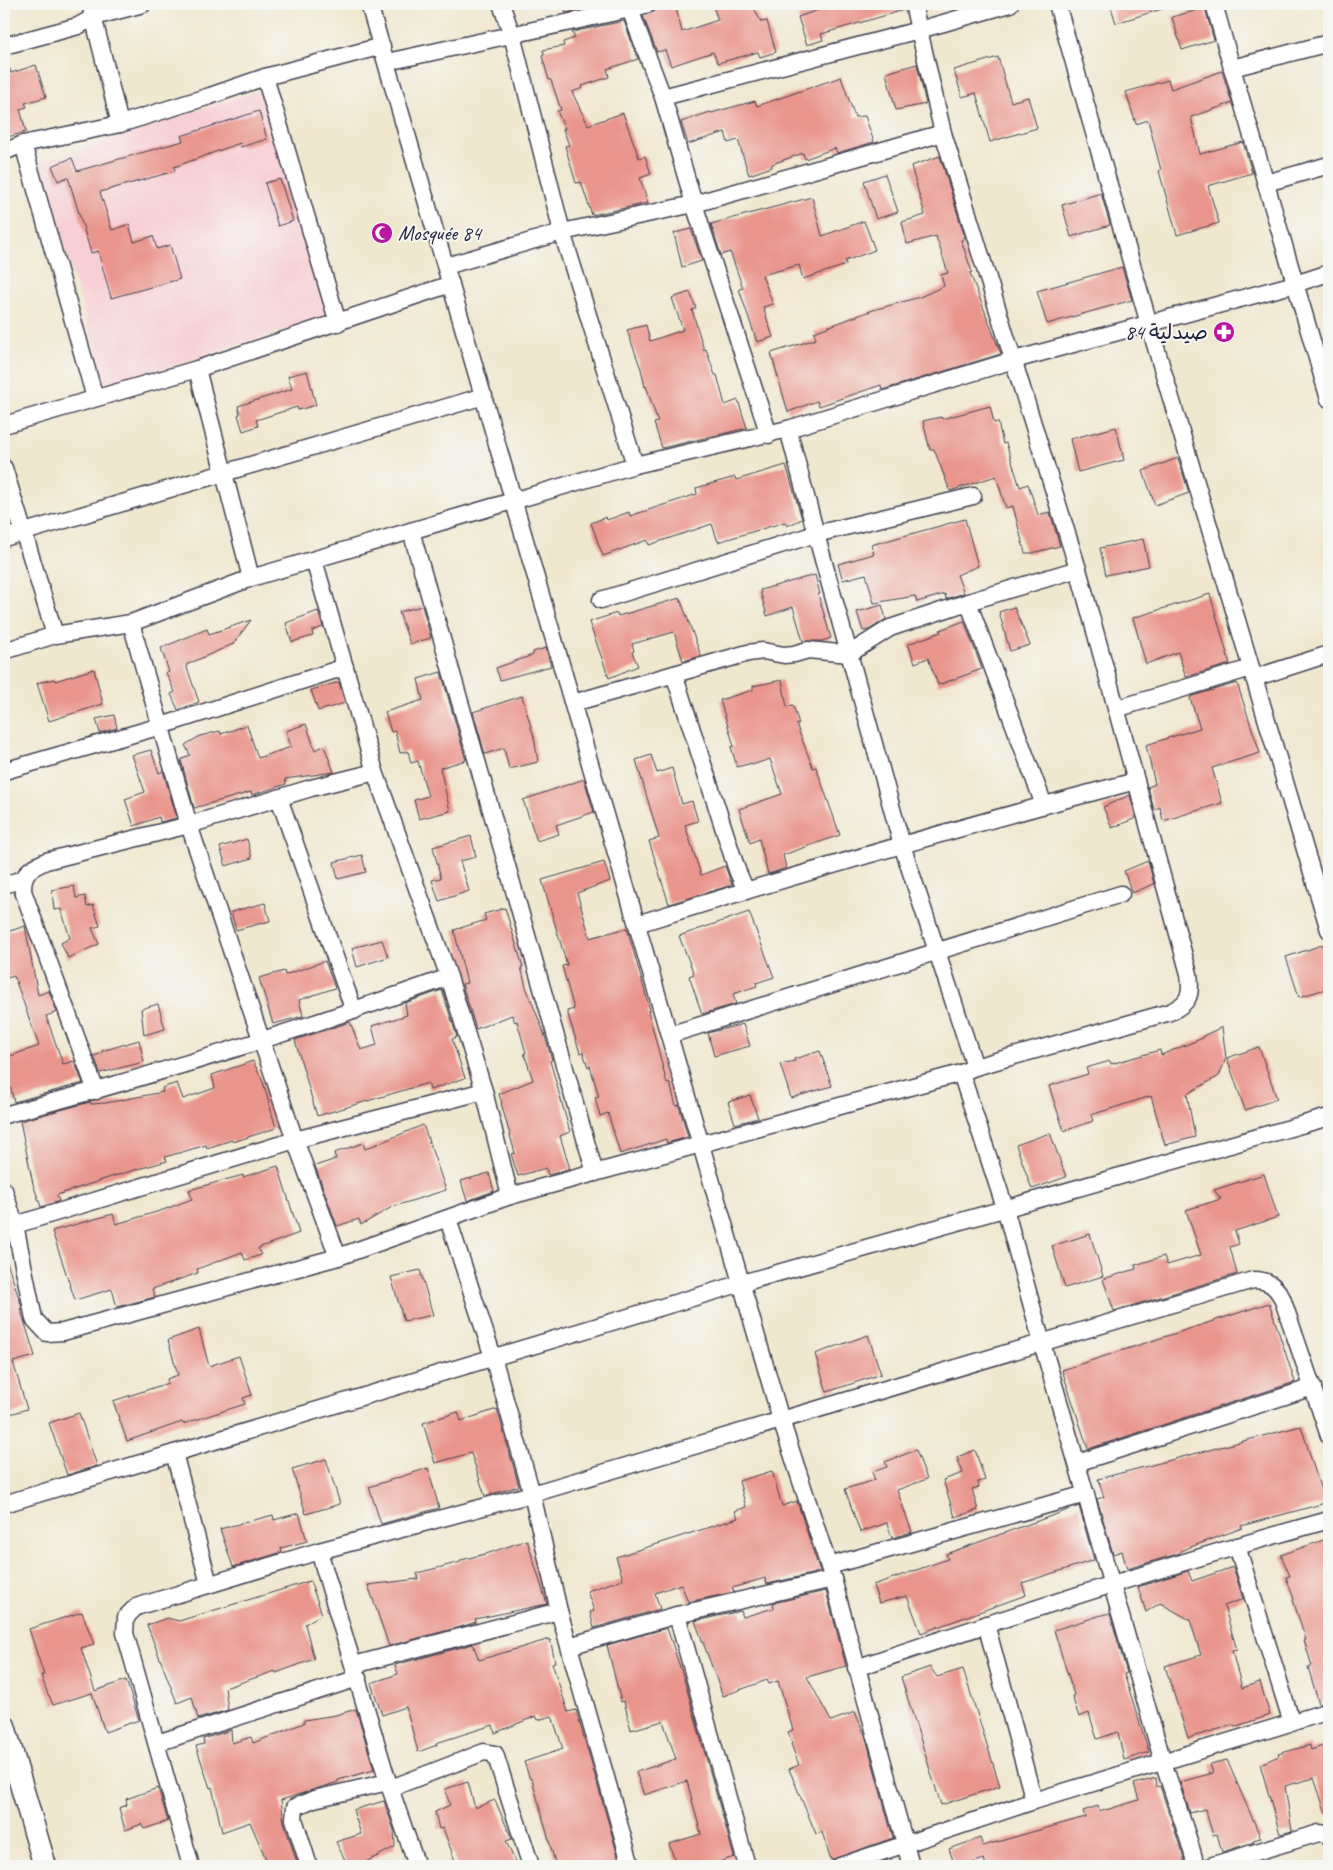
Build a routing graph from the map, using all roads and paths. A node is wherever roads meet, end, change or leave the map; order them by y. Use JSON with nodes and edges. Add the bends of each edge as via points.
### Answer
{"nodes":[{"id":1,"x":143,"y":4,"type":"edge"},
{"id":2,"x":369,"y":4,"type":"edge"},
{"id":3,"x":501,"y":4,"type":"edge"},
{"id":4,"x":648,"y":4,"type":"edge"},
{"id":5,"x":913,"y":4,"type":"edge"},
{"id":6,"x":1010,"y":4,"type":"edge"},
{"id":7,"x":1057,"y":4,"type":"edge"},
{"id":8,"x":1214,"y":4,"type":"edge"},
{"id":9,"x":629,"y":6,"type":"edge"},
{"id":10,"x":92,"y":10,"type":"edge"},
{"id":11,"x":920,"y":30,"type":"junction"},
{"id":12,"x":512,"y":36,"type":"junction"},
{"id":13,"x":1329,"y":43,"type":"edge"},
{"id":14,"x":4,"y":46,"type":"edge"},
{"id":15,"x":384,"y":54,"type":"junction"},
{"id":16,"x":1232,"y":68,"type":"junction"},
{"id":17,"x":265,"y":77,"type":"junction"},
{"id":18,"x":663,"y":97,"type":"junction"},
{"id":19,"x":120,"y":124,"type":"junction"},
{"id":20,"x":943,"y":133,"type":"junction"},
{"id":21,"x":23,"y":144,"type":"junction"},
{"id":22,"x":4,"y":152,"type":"edge"},
{"id":23,"x":1329,"y":165,"type":"edge"},
{"id":24,"x":1266,"y":183,"type":"junction"},
{"id":25,"x":694,"y":204,"type":"junction"},
{"id":26,"x":562,"y":232,"type":"junction"},
{"id":27,"x":446,"y":266,"type":"junction"},
{"id":28,"x":1329,"y":273,"type":"edge"},
{"id":29,"x":451,"y":284,"type":"junction"},
{"id":30,"x":1295,"y":284,"type":"junction"},
{"id":31,"x":338,"y":323,"type":"junction"},
{"id":32,"x":1149,"y":324,"type":"junction"},
{"id":33,"x":1014,"y":360,"type":"junction"},
{"id":34,"x":198,"y":369,"type":"junction"},
{"id":35,"x":484,"y":396,"type":"junction"},
{"id":36,"x":95,"y":398,"type":"junction"},
{"id":37,"x":1329,"y":399,"type":"edge"},
{"id":38,"x":4,"y":425,"type":"edge"},
{"id":39,"x":788,"y":429,"type":"junction"},
{"id":40,"x":768,"y":435,"type":"junction"},
{"id":41,"x":635,"y":465,"type":"junction"},
{"id":42,"x":4,"y":468,"type":"edge"},
{"id":43,"x":225,"y":473,"type":"junction"},
{"id":44,"x":974,"y":496,"type":"dead end"},
{"id":45,"x":515,"y":501,"type":"junction"},
{"id":46,"x":411,"y":531,"type":"junction"},
{"id":47,"x":23,"y":532,"type":"junction"},
{"id":48,"x":816,"y":534,"type":"junction"},
{"id":49,"x":4,"y":538,"type":"edge"},
{"id":50,"x":314,"y":560,"type":"junction"},
{"id":51,"x":1078,"y":569,"type":"junction"},
{"id":52,"x":251,"y":578,"type":"junction"},
{"id":53,"x":601,"y":600,"type":"dead end"},
{"id":54,"x":968,"y":602,"type":"junction"},
{"id":55,"x":131,"y":623,"type":"junction"},
{"id":56,"x":55,"y":636,"type":"junction"},
{"id":57,"x":4,"y":651,"type":"edge"},
{"id":58,"x":849,"y":654,"type":"junction"},
{"id":59,"x":1329,"y":654,"type":"edge"},
{"id":60,"x":345,"y":667,"type":"junction"},
{"id":61,"x":1253,"y":673,"type":"junction"},
{"id":62,"x":674,"y":674,"type":"junction"},
{"id":63,"x":573,"y":703,"type":"junction"},
{"id":64,"x":1116,"y":709,"type":"junction"},
{"id":65,"x":161,"y":726,"type":"junction"},
{"id":66,"x":4,"y":771,"type":"edge"},
{"id":67,"x":375,"y":772,"type":"junction"},
{"id":68,"x":1136,"y":781,"type":"junction"},
{"id":69,"x":279,"y":798,"type":"junction"},
{"id":70,"x":1044,"y":805,"type":"junction"},
{"id":71,"x":189,"y":825,"type":"junction"},
{"id":72,"x":902,"y":845,"type":"junction"},
{"id":73,"x":23,"y":879,"type":"junction"},
{"id":74,"x":4,"y":884,"type":"edge"},
{"id":75,"x":746,"y":891,"type":"junction"},
{"id":76,"x":1122,"y":894,"type":"dead end"},
{"id":77,"x":637,"y":924,"type":"junction"},
{"id":78,"x":1329,"y":930,"type":"edge"},
{"id":79,"x":937,"y":951,"type":"junction"},
{"id":80,"x":449,"y":977,"type":"junction"},
{"id":81,"x":354,"y":1011,"type":"junction"},
{"id":82,"x":669,"y":1034,"type":"junction"},
{"id":83,"x":263,"y":1040,"type":"junction"},
{"id":84,"x":968,"y":1070,"type":"junction"},
{"id":85,"x":96,"y":1091,"type":"junction"},
{"id":86,"x":484,"y":1091,"type":"junction"},
{"id":87,"x":4,"y":1115,"type":"edge"},
{"id":88,"x":1329,"y":1117,"type":"edge"},
{"id":89,"x":295,"y":1140,"type":"junction"},
{"id":90,"x":701,"y":1142,"type":"junction"},
{"id":91,"x":595,"y":1174,"type":"junction"},
{"id":92,"x":4,"y":1190,"type":"edge"},
{"id":93,"x":510,"y":1196,"type":"junction"},
{"id":94,"x":1005,"y":1208,"type":"junction"},
{"id":95,"x":448,"y":1219,"type":"junction"},
{"id":96,"x":15,"y":1225,"type":"junction"},
{"id":97,"x":338,"y":1258,"type":"junction"},
{"id":98,"x":742,"y":1283,"type":"junction"},
{"id":99,"x":1042,"y":1343,"type":"junction"},
{"id":100,"x":493,"y":1357,"type":"junction"},
{"id":101,"x":1313,"y":1387,"type":"junction"},
{"id":102,"x":781,"y":1420,"type":"junction"},
{"id":103,"x":1329,"y":1436,"type":"edge"},
{"id":104,"x":174,"y":1453,"type":"junction"},
{"id":105,"x":1077,"y":1463,"type":"junction"},
{"id":106,"x":532,"y":1494,"type":"junction"},
{"id":107,"x":1086,"y":1494,"type":"junction"},
{"id":108,"x":4,"y":1504,"type":"edge"},
{"id":109,"x":1329,"y":1520,"type":"edge"},
{"id":110,"x":1237,"y":1546,"type":"junction"},
{"id":111,"x":319,"y":1550,"type":"junction"},
{"id":112,"x":831,"y":1572,"type":"junction"},
{"id":113,"x":209,"y":1584,"type":"junction"},
{"id":114,"x":1111,"y":1585,"type":"junction"},
{"id":115,"x":559,"y":1610,"type":"junction"},
{"id":116,"x":676,"y":1615,"type":"junction"},
{"id":117,"x":986,"y":1624,"type":"junction"},
{"id":118,"x":569,"y":1646,"type":"junction"},
{"id":119,"x":856,"y":1668,"type":"junction"},
{"id":120,"x":356,"y":1672,"type":"junction"},
{"id":121,"x":1329,"y":1711,"type":"edge"},
{"id":122,"x":1292,"y":1723,"type":"junction"},
{"id":123,"x":4,"y":1726,"type":"edge"},
{"id":124,"x":157,"y":1744,"type":"junction"},
{"id":125,"x":1163,"y":1762,"type":"junction"},
{"id":126,"x":390,"y":1785,"type":"junction"},
{"id":127,"x":1034,"y":1801,"type":"junction"},
{"id":128,"x":1329,"y":1837,"type":"edge"},
{"id":129,"x":905,"y":1845,"type":"junction"},
{"id":130,"x":45,"y":1866,"type":"edge"},
{"id":131,"x":191,"y":1866,"type":"edge"},
{"id":132,"x":309,"y":1866,"type":"edge"},
{"id":133,"x":417,"y":1866,"type":"edge"},
{"id":134,"x":531,"y":1866,"type":"edge"},
{"id":135,"x":631,"y":1866,"type":"edge"},
{"id":136,"x":747,"y":1866,"type":"edge"},
{"id":137,"x":840,"y":1866,"type":"edge"},
{"id":138,"x":911,"y":1866,"type":"edge"},
{"id":139,"x":1194,"y":1866,"type":"edge"},
{"id":140,"x":1210,"y":1866,"type":"edge"}],
"edges":[{"from":1,"to":10,"type":"street"},
{"from":2,"to":15,"type":"street"},
{"from":3,"to":12,"type":"street"},
{"from":4,"to":9,"type":"street"},
{"from":5,"to":11,"type":"street"},
{"from":6,"to":11,"type":"street"},
{"from":7,"to":32,"type":"street"},
{"from":8,"to":16,"type":"street"},
{"from":9,"to":12,"type":"street"},
{"from":9,"to":18,"type":"street"},
{"from":10,"to":14,"type":"street","via":[[78,26]]},
{"from":10,"to":19,"type":"street"},
{"from":11,"to":18,"type":"street"},
{"from":11,"to":20,"type":"street"},
{"from":12,"to":15,"type":"street"},
{"from":12,"to":26,"type":"street"},
{"from":13,"to":16,"type":"street"},
{"from":15,"to":17,"type":"street"},
{"from":15,"to":27,"type":"street"},
{"from":16,"to":24,"type":"street"},
{"from":17,"to":19,"type":"street"},
{"from":17,"to":31,"type":"street"},
{"from":18,"to":25,"type":"street"},
{"from":19,"to":21,"type":"street"},
{"from":20,"to":25,"type":"street"},
{"from":20,"to":33,"type":"street"},
{"from":21,"to":22,"type":"street"},
{"from":21,"to":36,"type":"street"},
{"from":23,"to":24,"type":"street"},
{"from":24,"to":30,"type":"street"},
{"from":25,"to":26,"type":"street"},
{"from":25,"to":40,"type":"street"},
{"from":26,"to":27,"type":"street"},
{"from":26,"to":41,"type":"street"},
{"from":27,"to":29,"type":"street"},
{"from":28,"to":30,"type":"street"},
{"from":29,"to":31,"type":"street"},
{"from":29,"to":35,"type":"street"},
{"from":30,"to":32,"type":"street"},
{"from":30,"to":37,"type":"street"},
{"from":31,"to":34,"type":"street"},
{"from":32,"to":33,"type":"street"},
{"from":32,"to":61,"type":"street"},
{"from":33,"to":39,"type":"street"},
{"from":33,"to":51,"type":"street"},
{"from":34,"to":36,"type":"street"},
{"from":34,"to":43,"type":"street"},
{"from":35,"to":43,"type":"street"},
{"from":35,"to":45,"type":"street"},
{"from":36,"to":38,"type":"street"},
{"from":39,"to":40,"type":"street"},
{"from":39,"to":48,"type":"street"},
{"from":40,"to":41,"type":"street"},
{"from":41,"to":45,"type":"street"},
{"from":42,"to":47,"type":"street"},
{"from":43,"to":47,"type":"street"},
{"from":43,"to":52,"type":"street"},
{"from":44,"to":48,"type":"street"},
{"from":45,"to":46,"type":"street"},
{"from":45,"to":63,"type":"street"},
{"from":46,"to":50,"type":"street"},
{"from":46,"to":91,"type":"street"},
{"from":47,"to":49,"type":"street"},
{"from":47,"to":56,"type":"street"},
{"from":48,"to":53,"type":"street"},
{"from":48,"to":58,"type":"street"},
{"from":50,"to":52,"type":"street"},
{"from":50,"to":60,"type":"street"},
{"from":51,"to":54,"type":"street"},
{"from":51,"to":64,"type":"street"},
{"from":52,"to":55,"type":"street"},
{"from":54,"to":58,"type":"street","via":[[890,628]]},
{"from":54,"to":70,"type":"street"},
{"from":55,"to":56,"type":"street"},
{"from":55,"to":65,"type":"street"},
{"from":56,"to":57,"type":"street"},
{"from":58,"to":62,"type":"street","via":[[808,650],[789,655],[763,651]]},
{"from":58,"to":72,"type":"street"},
{"from":59,"to":61,"type":"street"},
{"from":60,"to":65,"type":"street"},
{"from":60,"to":67,"type":"street"},
{"from":61,"to":64,"type":"street"},
{"from":61,"to":78,"type":"street"},
{"from":62,"to":63,"type":"street"},
{"from":62,"to":75,"type":"street"},
{"from":63,"to":77,"type":"street"},
{"from":64,"to":68,"type":"street"},
{"from":65,"to":66,"type":"street"},
{"from":65,"to":71,"type":"street"},
{"from":67,"to":69,"type":"street"},
{"from":67,"to":80,"type":"street"},
{"from":68,"to":70,"type":"street"},
{"from":68,"to":84,"type":"street","via":[[1190,974],[1190,996],[1170,1012]]},
{"from":69,"to":71,"type":"street"},
{"from":69,"to":81,"type":"street"},
{"from":70,"to":72,"type":"street"},
{"from":71,"to":73,"type":"street","via":[[46,861],[28,870]]},
{"from":71,"to":83,"type":"street"},
{"from":72,"to":75,"type":"street"},
{"from":72,"to":79,"type":"street"},
{"from":73,"to":74,"type":"street"},
{"from":73,"to":85,"type":"street","via":[[23,891]]},
{"from":75,"to":77,"type":"street"},
{"from":76,"to":79,"type":"street"},
{"from":77,"to":82,"type":"street"},
{"from":79,"to":82,"type":"street"},
{"from":79,"to":84,"type":"street"},
{"from":80,"to":81,"type":"street"},
{"from":80,"to":86,"type":"street"},
{"from":81,"to":83,"type":"street"},
{"from":82,"to":90,"type":"street"},
{"from":83,"to":85,"type":"street"},
{"from":83,"to":89,"type":"street"},
{"from":84,"to":90,"type":"street"},
{"from":84,"to":94,"type":"street"},
{"from":85,"to":87,"type":"street"},
{"from":86,"to":89,"type":"street"},
{"from":86,"to":93,"type":"street"},
{"from":88,"to":94,"type":"street"},
{"from":89,"to":96,"type":"street"},
{"from":89,"to":97,"type":"street"},
{"from":90,"to":91,"type":"street"},
{"from":90,"to":98,"type":"street"},
{"from":91,"to":93,"type":"street"},
{"from":92,"to":96,"type":"street"},
{"from":93,"to":95,"type":"street"},
{"from":94,"to":98,"type":"street"},
{"from":94,"to":99,"type":"street"},
{"from":95,"to":97,"type":"street"},
{"from":95,"to":100,"type":"street"},
{"from":96,"to":97,"type":"street","via":[[34,1319],[47,1333],[64,1332]]},
{"from":98,"to":100,"type":"street"},
{"from":98,"to":102,"type":"street"},
{"from":99,"to":101,"type":"street","via":[[1253,1280],[1263,1280],[1270,1282],[1282,1298]]},
{"from":99,"to":102,"type":"street"},
{"from":99,"to":105,"type":"street"},
{"from":100,"to":104,"type":"street"},
{"from":100,"to":106,"type":"street"},
{"from":101,"to":103,"type":"street"},
{"from":101,"to":105,"type":"street"},
{"from":102,"to":106,"type":"street"},
{"from":102,"to":112,"type":"street"},
{"from":104,"to":108,"type":"street"},
{"from":104,"to":113,"type":"street"},
{"from":105,"to":107,"type":"street"},
{"from":106,"to":111,"type":"street"},
{"from":106,"to":115,"type":"street"},
{"from":107,"to":112,"type":"street"},
{"from":107,"to":114,"type":"street"},
{"from":109,"to":110,"type":"street"},
{"from":110,"to":114,"type":"street"},
{"from":110,"to":122,"type":"street"},
{"from":111,"to":113,"type":"street"},
{"from":111,"to":120,"type":"street"},
{"from":112,"to":116,"type":"street"},
{"from":112,"to":119,"type":"street"},
{"from":113,"to":124,"type":"street","via":[[136,1607],[126,1617],[125,1633]]},
{"from":114,"to":117,"type":"street"},
{"from":114,"to":125,"type":"street"},
{"from":115,"to":118,"type":"street"},
{"from":115,"to":120,"type":"street"},
{"from":116,"to":118,"type":"street"},
{"from":116,"to":136,"type":"street"},
{"from":117,"to":119,"type":"street"},
{"from":117,"to":127,"type":"street"},
{"from":118,"to":135,"type":"street"},
{"from":119,"to":129,"type":"street"},
{"from":120,"to":124,"type":"street"},
{"from":120,"to":126,"type":"street"},
{"from":121,"to":122,"type":"street"},
{"from":122,"to":125,"type":"street"},
{"from":123,"to":130,"type":"street"},
{"from":124,"to":131,"type":"street"},
{"from":125,"to":127,"type":"street"},
{"from":125,"to":139,"type":"street"},
{"from":126,"to":132,"type":"street","via":[[314,1799],[296,1807],[294,1819]]},
{"from":126,"to":133,"type":"street"},
{"from":126,"to":134,"type":"street","via":[[484,1752],[495,1754]]},
{"from":127,"to":129,"type":"street"},
{"from":128,"to":140,"type":"street","via":[[1319,1833]]},
{"from":129,"to":137,"type":"street"},
{"from":129,"to":138,"type":"street"}]}
